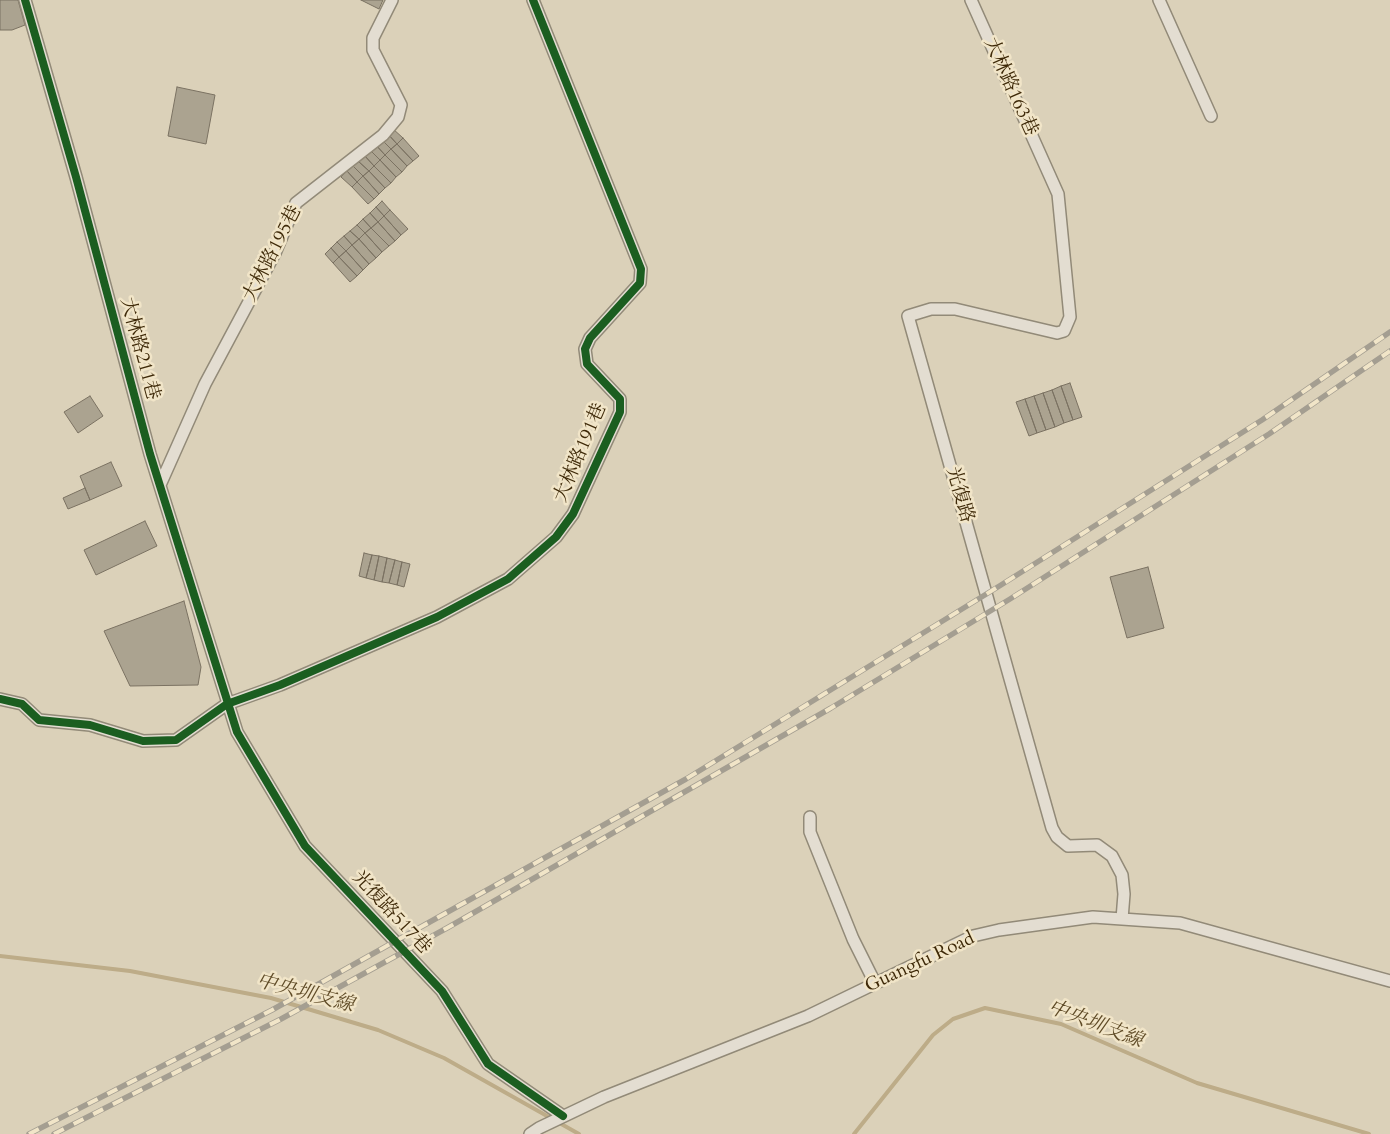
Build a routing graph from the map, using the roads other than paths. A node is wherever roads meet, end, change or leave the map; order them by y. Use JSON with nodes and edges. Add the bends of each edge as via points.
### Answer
{"nodes":[{"id":1,"x":25,"y":0,"type":"edge"},
{"id":2,"x":392,"y":0,"type":"edge"},
{"id":3,"x":533,"y":0,"type":"edge"},
{"id":4,"x":971,"y":0,"type":"edge"},
{"id":5,"x":1159,"y":0,"type":"edge"},
{"id":6,"x":1211,"y":116,"type":"dead end"},
{"id":7,"x":1058,"y":194,"type":"joint"},
{"id":8,"x":160,"y":486,"type":"junction"},
{"id":9,"x":0,"y":700,"type":"edge"},
{"id":10,"x":227,"y":704,"type":"junction"},
{"id":11,"x":810,"y":817,"type":"dead end"},
{"id":12,"x":1122,"y":919,"type":"junction"},
{"id":13,"x":1390,"y":981,"type":"edge"},
{"id":14,"x":875,"y":983,"type":"junction"},
{"id":15,"x":563,"y":1116,"type":"junction"},
{"id":16,"x":534,"y":1131,"type":"edge"}],
"edges":[{"from":1,"to":8,"type":"street","name":"大林路211巷"},
{"from":2,"to":8,"type":"street","name":"大林路195巷","via":[[373,38],[373,50],[401,105],[398,117],[383,135],[296,203],[275,253],[205,384]]},
{"from":3,"to":10,"type":"street","name":"大林路191巷","via":[[641,268],[640,283],[590,338],[586,349],[587,364],[620,399],[620,412],[573,514],[556,536],[508,579],[437,617]]},
{"from":4,"to":7,"type":"street","name":"大林路163巷"},
{"from":5,"to":6,"type":"street"},
{"from":7,"to":12,"type":"street","name":"光復路","via":[[1070,317],[1064,331],[1057,333],[955,309],[930,309],[908,316],[1052,828],[1068,846],[1097,844],[1112,856],[1122,875]]},
{"from":8,"to":10,"type":"street","name":"大林路211巷"},
{"from":9,"to":10,"type":"street","name":"大林路191巷","via":[[22,704],[39,720],[90,725],[143,741],[176,740]]},
{"from":10,"to":15,"type":"street","name":"光復路517巷","via":[[236,732],[305,846],[442,991],[488,1064]]},
{"from":11,"to":14,"type":"street","via":[[810,832],[853,939]]},
{"from":12,"to":13,"type":"street","name":"Guangfu Road","via":[[1180,923]]},
{"from":12,"to":14,"type":"street","name":"Guangfu Road","via":[[1092,917],[973,936]]},
{"from":14,"to":15,"type":"street","name":"Guangfu Road","via":[[808,1016]]},
{"from":15,"to":16,"type":"street","name":"Guangfu Road"}]}
